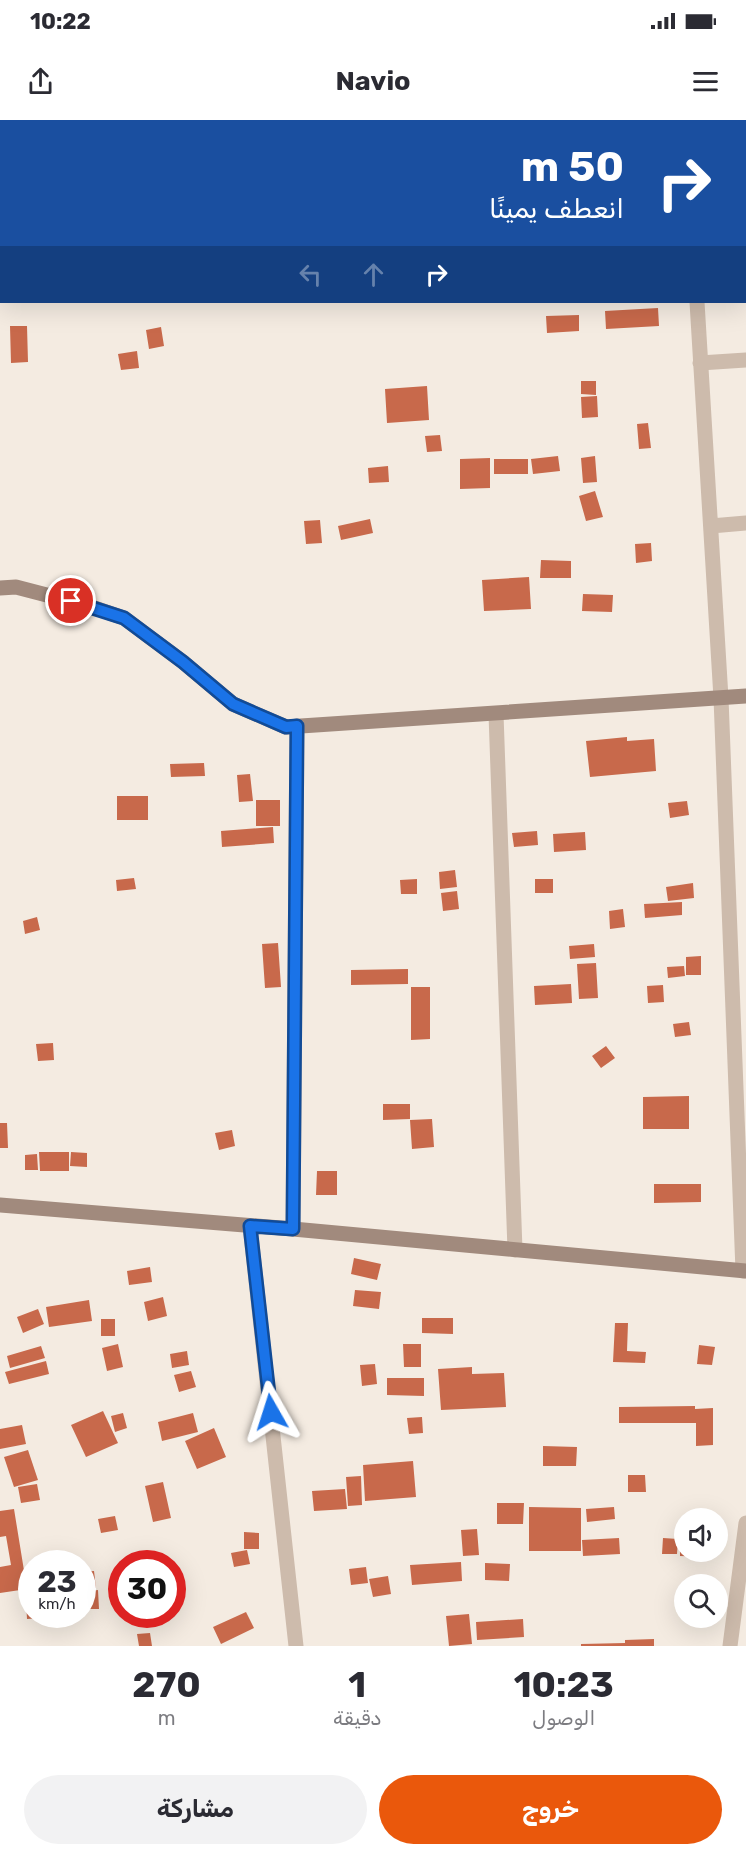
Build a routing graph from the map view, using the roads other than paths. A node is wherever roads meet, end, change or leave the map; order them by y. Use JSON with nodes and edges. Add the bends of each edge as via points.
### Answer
{"nodes":[{"id":1,"x":697,"y":303,"type":"edge"},
{"id":2,"x":746,"y":360,"type":"edge"},
{"id":3,"x":700,"y":363,"type":"junction"},
{"id":4,"x":746,"y":523,"type":"edge"},
{"id":5,"x":711,"y":526,"type":"junction"},
{"id":6,"x":0,"y":588,"type":"edge"},
{"id":7,"x":746,"y":696,"type":"edge"},
{"id":8,"x":721,"y":698,"type":"junction"},
{"id":9,"x":496,"y":714,"type":"junction"},
{"id":10,"x":297,"y":726,"type":"junction"},
{"id":11,"x":0,"y":1205,"type":"edge"},
{"id":12,"x":250,"y":1226,"type":"junction"},
{"id":13,"x":293,"y":1229,"type":"junction"},
{"id":14,"x":515,"y":1250,"type":"junction"},
{"id":15,"x":744,"y":1271,"type":"edge"},
{"id":16,"x":746,"y":1523,"type":"edge"},
{"id":17,"x":296,"y":1646,"type":"edge"},
{"id":18,"x":730,"y":1646,"type":"edge"}],
"edges":[{"from":1,"to":3,"type":"street"},
{"from":2,"to":3,"type":"street"},
{"from":3,"to":5,"type":"street"},
{"from":4,"to":5,"type":"street"},
{"from":5,"to":8,"type":"street"},
{"from":6,"to":10,"type":"street","via":[[16,587],[124,618],[233,704],[286,727]]},
{"from":7,"to":8,"type":"street"},
{"from":8,"to":9,"type":"street"},
{"from":8,"to":15,"type":"street"},
{"from":9,"to":10,"type":"street"},
{"from":9,"to":14,"type":"street"},
{"from":10,"to":13,"type":"street"},
{"from":11,"to":12,"type":"street"},
{"from":12,"to":13,"type":"street"},
{"from":12,"to":17,"type":"street"},
{"from":13,"to":14,"type":"street"},
{"from":14,"to":15,"type":"street"},
{"from":16,"to":18,"type":"street"}]}
